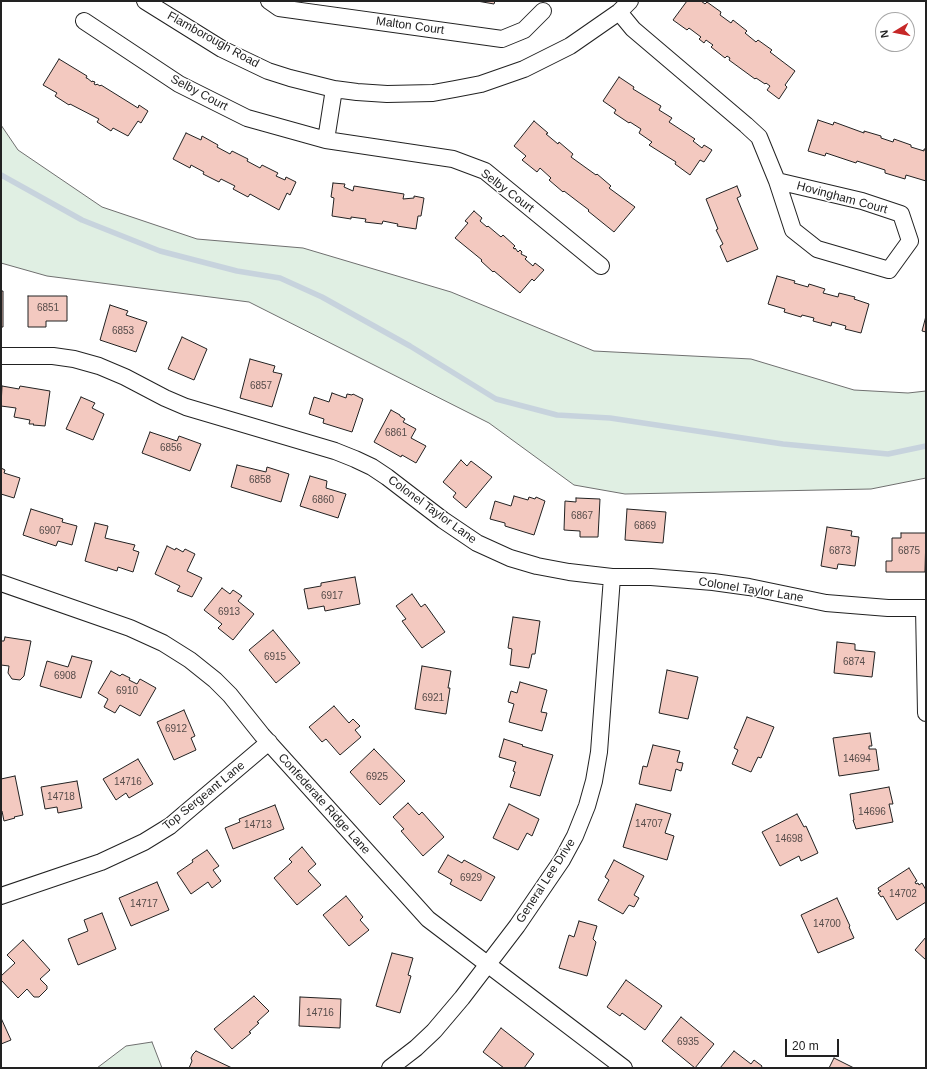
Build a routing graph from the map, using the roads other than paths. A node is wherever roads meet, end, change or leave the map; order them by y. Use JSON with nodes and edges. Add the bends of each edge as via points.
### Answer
{"nodes":[{"id":1,"x":145,"y":1,"type":"edge"},
{"id":2,"x":269,"y":1,"type":"edge"},
{"id":3,"x":630,"y":1,"type":"edge"},
{"id":4,"x":543,"y":11,"type":"dead end"},
{"id":5,"x":619,"y":12,"type":"junction"},
{"id":6,"x":84,"y":21,"type":"dead end"},
{"id":7,"x":334,"y":89,"type":"junction"},
{"id":8,"x":326,"y":140,"type":"junction"},
{"id":9,"x":778,"y":181,"type":"junction"},
{"id":10,"x":601,"y":266,"type":"dead end"},
{"id":11,"x":1,"y":356,"type":"edge"},
{"id":12,"x":612,"y":576,"type":"junction"},
{"id":13,"x":1,"y":583,"type":"edge"},
{"id":14,"x":925,"y":608,"type":"edge"},
{"id":15,"x":926,"y":714,"type":"edge"},
{"id":16,"x":269,"y":742,"type":"junction"},
{"id":17,"x":1,"y":896,"type":"edge"},
{"id":18,"x":487,"y":964,"type":"junction"},
{"id":19,"x":390,"y":1068,"type":"edge"},
{"id":20,"x":624,"y":1068,"type":"edge"}],
"edges":[{"from":1,"to":7,"type":"street","name":"Flamborough Road","via":[[222,49],[245,60],[290,78]]},
{"from":2,"to":4,"type":"street","name":"Malton Court","via":[[279,8],[502,39],[524,30]]},
{"from":3,"to":5,"type":"street","name":"Flamborough Road"},
{"from":5,"to":7,"type":"street","name":"Flamborough Road","via":[[548,58],[481,84],[433,92],[387,94]]},
{"from":5,"to":9,"type":"street","name":"Hovingham Court","via":[[633,30],[759,137]]},
{"from":6,"to":8,"type":"street","name":"Selby Court","via":[[179,84],[246,118]]},
{"from":7,"to":8,"type":"street"},
{"from":8,"to":10,"type":"street","name":"Selby Court","via":[[453,159],[485,171]]},
{"from":9,"to":9,"type":"street","name":"Hovingham Court","via":[[793,230],[817,249],[889,270],[910,242],[901,214],[862,201]]},
{"from":11,"to":12,"type":"street","name":"Colonel Taylor Lane","via":[[53,356],[99,366],[186,407],[355,459],[387,477],[477,544],[510,558],[569,572]]},
{"from":12,"to":14,"type":"street","name":"Colonel Taylor Lane","via":[[713,582],[826,603]]},
{"from":12,"to":18,"type":"street","name":"General Lee Drive","via":[[599,752],[587,806],[562,860],[517,926]]},
{"from":13,"to":16,"type":"street","name":"Confederate Ridge Lane","via":[[130,628],[162,643],[190,660],[215,680]]},
{"from":14,"to":15,"type":"street"},
{"from":16,"to":17,"type":"street","name":"Top Sergeant Lane","via":[[170,826],[144,842],[101,862]]},
{"from":16,"to":18,"type":"street","name":"Confederate Ridge Lane","via":[[423,914]]},
{"from":18,"to":19,"type":"street","name":"General Lee Drive","via":[[434,1031]]},
{"from":18,"to":20,"type":"street","name":"Confederate Ridge Lane"}]}
